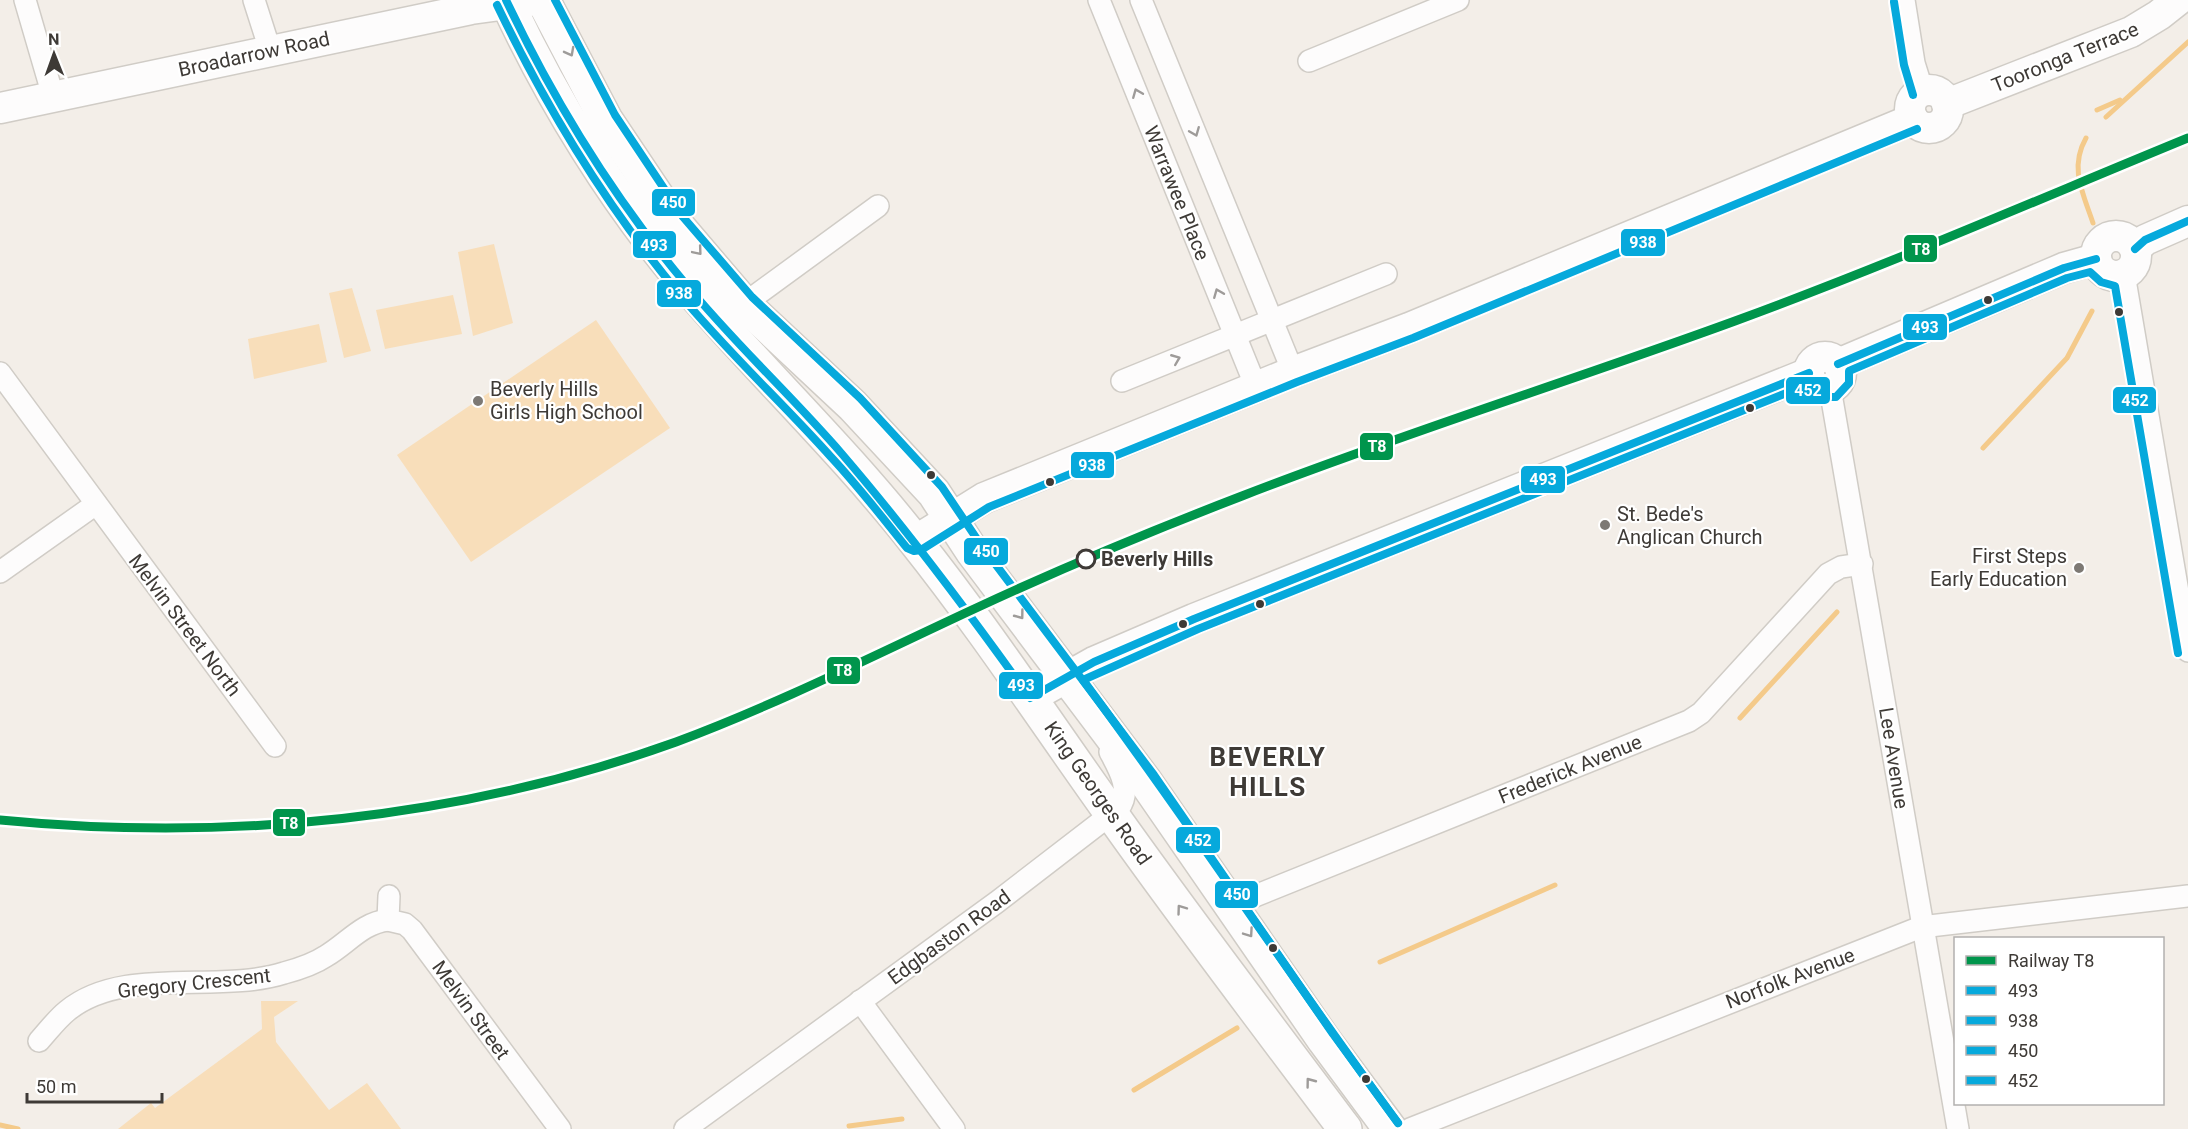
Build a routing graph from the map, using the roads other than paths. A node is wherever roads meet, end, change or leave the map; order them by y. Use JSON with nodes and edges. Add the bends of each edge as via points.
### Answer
{"nodes":[{"id":1,"x":25,"y":0,"type":"edge"},
{"id":2,"x":254,"y":0,"type":"edge"},
{"id":3,"x":1099,"y":0,"type":"edge"},
{"id":4,"x":1141,"y":0,"type":"edge"},
{"id":5,"x":1458,"y":0,"type":"edge"},
{"id":6,"x":1904,"y":0,"type":"edge"},
{"id":7,"x":2178,"y":0,"type":"edge"},
{"id":8,"x":525,"y":1,"type":"edge"},
{"id":9,"x":270,"y":50,"type":"junction"},
{"id":10,"x":1310,"y":61,"type":"dead end"},
{"id":11,"x":53,"y":96,"type":"junction"},
{"id":12,"x":1935,"y":98,"type":"junction"},
{"id":13,"x":0,"y":108,"type":"edge"},
{"id":14,"x":878,"y":206,"type":"dead end"},
{"id":15,"x":2188,"y":221,"type":"edge"},
{"id":16,"x":2129,"y":262,"type":"junction"},
{"id":17,"x":1386,"y":274,"type":"dead end"},
{"id":18,"x":744,"y":304,"type":"junction"},
{"id":19,"x":1272,"y":321,"type":"junction"},
{"id":20,"x":1235,"y":335,"type":"junction"},
{"id":21,"x":1293,"y":372,"type":"junction"},
{"id":22,"x":0,"y":373,"type":"edge"},
{"id":23,"x":1826,"y":375,"type":"junction"},
{"id":24,"x":1122,"y":381,"type":"dead end"},
{"id":25,"x":1256,"y":387,"type":"junction"},
{"id":26,"x":96,"y":504,"type":"junction"},
{"id":27,"x":950,"y":519,"type":"junction"},
{"id":28,"x":915,"y":541,"type":"junction"},
{"id":29,"x":1862,"y":564,"type":"junction"},
{"id":30,"x":0,"y":572,"type":"edge"},
{"id":31,"x":2188,"y":651,"type":"edge"},
{"id":32,"x":1067,"y":677,"type":"junction"},
{"id":33,"x":1030,"y":698,"type":"junction"},
{"id":34,"x":1088,"y":705,"type":"junction"},
{"id":35,"x":275,"y":746,"type":"dead end"},
{"id":36,"x":1111,"y":814,"type":"junction"},
{"id":37,"x":389,"y":896,"type":"dead end"},
{"id":38,"x":2188,"y":896,"type":"edge"},
{"id":39,"x":1230,"y":906,"type":"junction"},
{"id":40,"x":388,"y":920,"type":"junction"},
{"id":41,"x":1921,"y":927,"type":"junction"},
{"id":42,"x":860,"y":1002,"type":"junction"},
{"id":43,"x":39,"y":1041,"type":"dead end"},
{"id":44,"x":560,"y":1129,"type":"edge"},
{"id":45,"x":685,"y":1129,"type":"edge"},
{"id":46,"x":954,"y":1129,"type":"edge"},
{"id":47,"x":1345,"y":1129,"type":"edge"},
{"id":48,"x":1390,"y":1129,"type":"edge"},
{"id":49,"x":1410,"y":1129,"type":"edge"},
{"id":50,"x":1958,"y":1129,"type":"edge"}],
"edges":[{"from":1,"to":11,"type":"street"},
{"from":2,"to":9,"type":"street"},
{"from":20,"to":3,"type":"street","name":"Warrawee Place","one_way":true},
{"from":4,"to":19,"type":"street","name":"Warrawee Place","one_way":true},
{"from":5,"to":10,"type":"street"},
{"from":6,"to":12,"type":"street","via":[[1914,63]]},
{"from":7,"to":12,"type":"main road","name":"Tooronga Terrace","via":[[2131,32]]},
{"from":8,"to":9,"type":"main road","name":"Broadarrow Road"},
{"from":8,"to":18,"type":"highway","one_way":true,"via":[[640,175]]},
{"from":8,"to":28,"type":"highway","name":"King Georges Road","via":[[565,110],[600,168],[665,258]]},
{"from":9,"to":11,"type":"main road","name":"Broadarrow Road"},
{"from":11,"to":13,"type":"main road","name":"Broadarrow Road"},
{"from":12,"to":21,"type":"main road","via":[[1911,103],[1913,119],[1409,328]]},
{"from":14,"to":18,"type":"street"},
{"from":15,"to":16,"type":"main road","via":[[2145,240]]},
{"from":16,"to":23,"type":"main road","via":[[2111,276],[2096,259],[2064,268]]},
{"from":16,"to":31,"type":"street"},
{"from":17,"to":19,"type":"street"},
{"from":18,"to":27,"type":"highway","via":[[853,406],[934,493]]},
{"from":19,"to":20,"type":"street"},
{"from":19,"to":21,"type":"street","name":"Warrawee Place"},
{"from":24,"to":20,"type":"street","one_way":true},
{"from":20,"to":25,"type":"street","name":"Warrawee Place"},
{"from":21,"to":25,"type":"main road"},
{"from":22,"to":26,"type":"street"},
{"from":23,"to":29,"type":"street","name":"Lee Avenue"},
{"from":23,"to":32,"type":"main road","via":[[1194,619]]},
{"from":25,"to":27,"type":"main road","via":[[984,498]]},
{"from":26,"to":30,"type":"street"},
{"from":26,"to":35,"type":"street","name":"Melvin Street North"},
{"from":27,"to":28,"type":"main road"},
{"from":27,"to":32,"type":"highway","one_way":true},
{"from":28,"to":33,"type":"highway","name":"King Georges Road"},
{"from":29,"to":39,"type":"street","name":"Frederick Avenue","via":[[1840,567],[1828,574],[1701,714],[1689,721]]},
{"from":29,"to":41,"type":"street","name":"Lee Avenue"},
{"from":32,"to":33,"type":"main road"},
{"from":32,"to":34,"type":"highway"},
{"from":33,"to":36,"type":"highway","name":"King Georges Road"},
{"from":34,"to":36,"type":"street","name":"Edgbaston Road","via":[[1124,784],[1123,802]]},
{"from":34,"to":39,"type":"highway"},
{"from":36,"to":42,"type":"street","name":"Edgbaston Road"},
{"from":47,"to":36,"type":"highway","name":"King Georges Road","one_way":true},
{"from":37,"to":40,"type":"street"},
{"from":38,"to":41,"type":"street","name":"Norfolk Avenue"},
{"from":39,"to":48,"type":"highway","one_way":true},
{"from":40,"to":43,"type":"street","name":"Gregory Crescent","via":[[366,926],[325,957],[282,974],[249,980],[130,986],[96,996],[67,1011]]},
{"from":40,"to":44,"type":"street","name":"Melvin Street","via":[[412,930]]},
{"from":41,"to":49,"type":"street","name":"Norfolk Avenue"},
{"from":41,"to":50,"type":"street","name":"Lee Avenue"},
{"from":42,"to":45,"type":"street","name":"Edgbaston Road"},
{"from":42,"to":46,"type":"street"}]}
